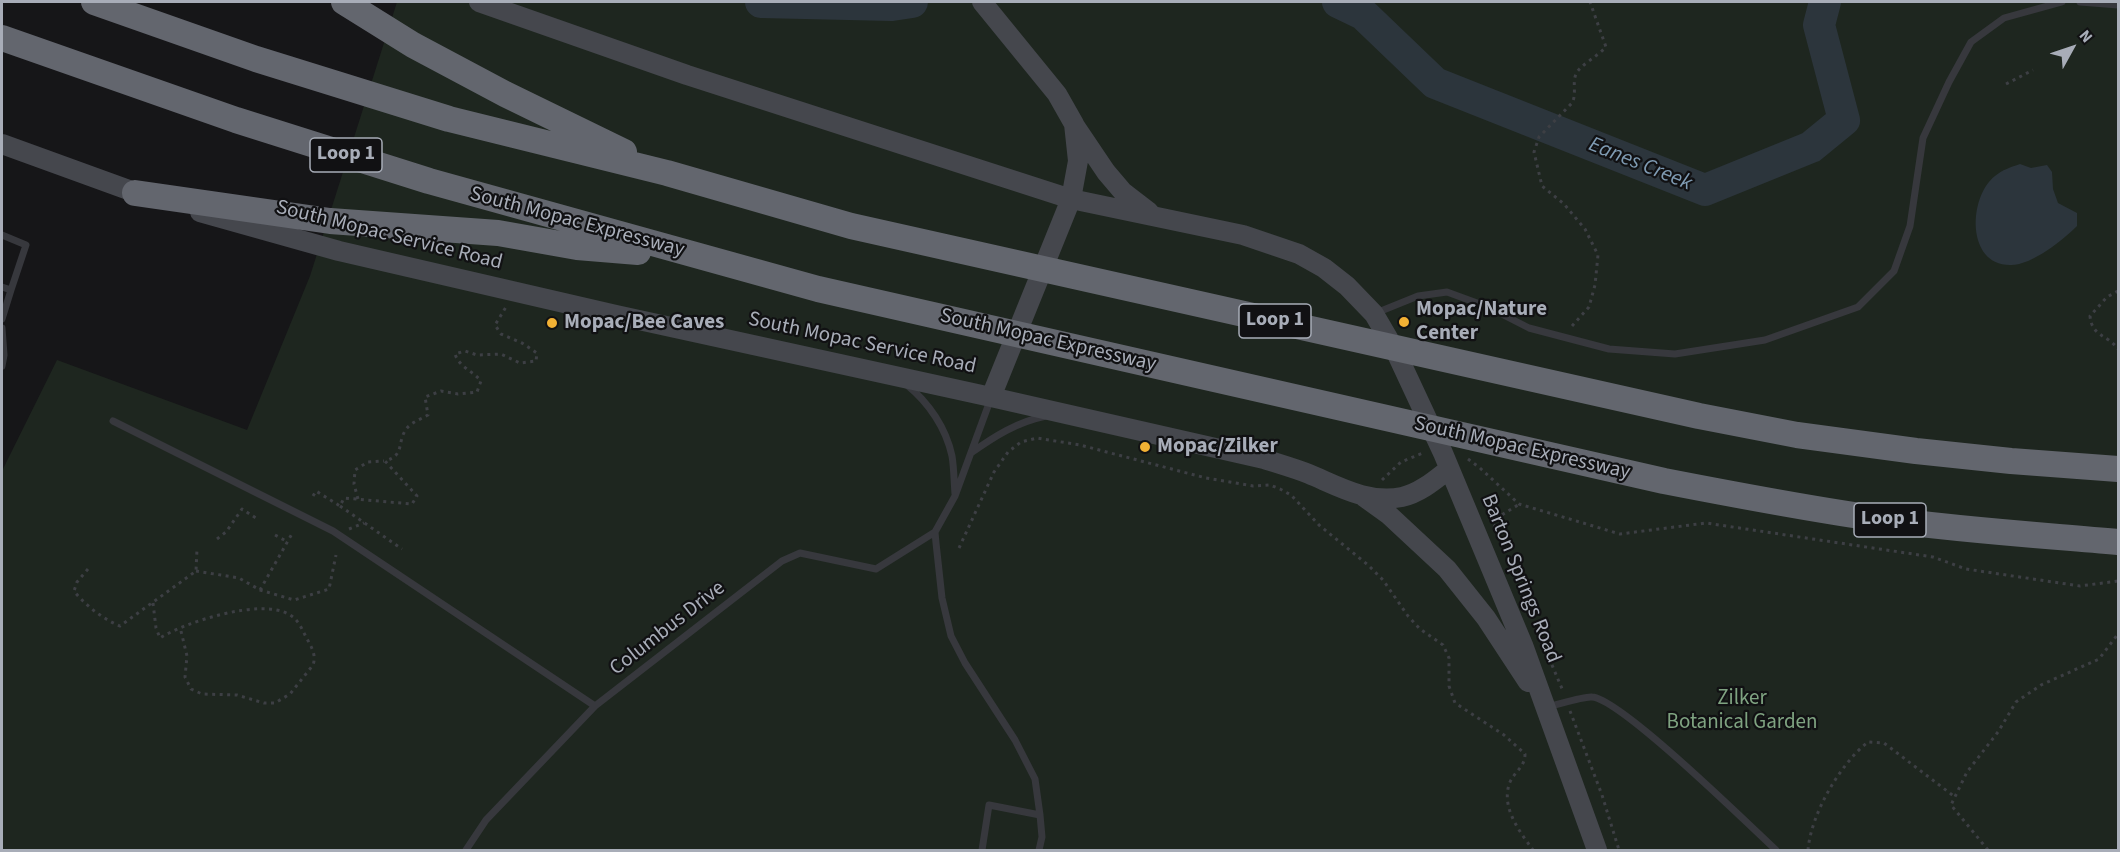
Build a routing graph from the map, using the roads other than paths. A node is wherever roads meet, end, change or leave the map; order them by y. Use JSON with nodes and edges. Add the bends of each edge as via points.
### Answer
{"nodes":[{"id":1,"x":94,"y":2,"type":"edge"},
{"id":2,"x":344,"y":2,"type":"edge"},
{"id":3,"x":479,"y":2,"type":"edge"},
{"id":4,"x":982,"y":2,"type":"edge"},
{"id":5,"x":2062,"y":2,"type":"edge"},
{"id":6,"x":2080,"y":2,"type":"edge"},
{"id":7,"x":2118,"y":5,"type":"edge"},
{"id":8,"x":2,"y":38,"type":"edge"},
{"id":9,"x":1074,"y":124,"type":"junction"},
{"id":10,"x":2,"y":144,"type":"edge"},
{"id":11,"x":667,"y":173,"type":"junction"},
{"id":12,"x":135,"y":193,"type":"junction"},
{"id":13,"x":1071,"y":199,"type":"junction"},
{"id":14,"x":1153,"y":216,"type":"junction"},
{"id":15,"x":2,"y":235,"type":"edge"},
{"id":16,"x":695,"y":255,"type":"junction"},
{"id":17,"x":2,"y":286,"type":"edge"},
{"id":18,"x":11,"y":290,"type":"junction"},
{"id":19,"x":1374,"y":314,"type":"junction"},
{"id":20,"x":2,"y":319,"type":"edge"},
{"id":21,"x":2,"y":328,"type":"edge"},
{"id":22,"x":2,"y":366,"type":"edge"},
{"id":23,"x":899,"y":377,"type":"junction"},
{"id":24,"x":992,"y":397,"type":"junction"},
{"id":25,"x":1058,"y":413,"type":"junction"},
{"id":26,"x":113,"y":421,"type":"dead end"},
{"id":27,"x":971,"y":453,"type":"junction"},
{"id":28,"x":1457,"y":463,"type":"junction"},
{"id":29,"x":2118,"y":469,"type":"edge"},
{"id":30,"x":955,"y":496,"type":"junction"},
{"id":31,"x":1364,"y":496,"type":"junction"},
{"id":32,"x":935,"y":532,"type":"junction"},
{"id":33,"x":2118,"y":542,"type":"edge"},
{"id":34,"x":596,"y":706,"type":"junction"},
{"id":35,"x":1545,"y":707,"type":"junction"},
{"id":36,"x":1041,"y":815,"type":"junction"},
{"id":37,"x":466,"y":850,"type":"edge"},
{"id":38,"x":982,"y":850,"type":"edge"},
{"id":39,"x":1039,"y":850,"type":"edge"},
{"id":40,"x":1597,"y":850,"type":"edge"},
{"id":41,"x":1776,"y":850,"type":"edge"}],
"edges":[{"from":1,"to":11,"type":"highway","number":"Loop 1","via":[[256,59],[449,118]]},
{"from":2,"to":11,"type":"highway","via":[[413,45],[505,94]]},
{"from":3,"to":13,"type":"main road","via":[[687,75]]},
{"from":4,"to":9,"type":"main road","via":[[1057,94]]},
{"from":5,"to":19,"type":"lane","via":[[2004,18],[1971,42],[1923,138],[1910,226],[1894,271],[1858,307],[1765,340],[1675,354],[1609,349],[1529,328],[1447,292],[1418,296]]},
{"from":6,"to":7,"type":"lane"},
{"from":8,"to":16,"type":"highway","name":"South Mopac Expressway","number":"Loop 1","via":[[236,120],[429,181]]},
{"from":9,"to":13,"type":"main road","via":[[1078,161]]},
{"from":9,"to":14,"type":"main road","via":[[1123,192]]},
{"from":10,"to":12,"type":"main road","name":"South Mopac Service Road"},
{"from":11,"to":29,"type":"highway","number":"Loop 1","via":[[851,226],[1699,416],[1845,442]]},
{"from":12,"to":16,"type":"highway","via":[[330,221],[498,233],[577,248]]},
{"from":12,"to":23,"type":"main road","name":"South Mopac Service Road","via":[[339,250]]},
{"from":13,"to":14,"type":"main road"},
{"from":13,"to":24,"type":"main road"},
{"from":14,"to":19,"type":"main road","via":[[1243,235],[1299,254],[1347,286]]},
{"from":15,"to":18,"type":"lane","via":[[26,244]]},
{"from":16,"to":33,"type":"highway","name":"South Mopac Expressway","number":"Loop 1","via":[[818,289],[1664,482],[1882,519]]},
{"from":17,"to":18,"type":"lane"},
{"from":18,"to":20,"type":"lane"},
{"from":19,"to":28,"type":"main road"},
{"from":21,"to":22,"type":"lane"},
{"from":23,"to":24,"type":"main road","name":"South Mopac Service Road"},
{"from":23,"to":30,"type":"lane","via":[[938,419],[952,456]]},
{"from":24,"to":25,"type":"main road","name":"South Mopac Service Road"},
{"from":24,"to":27,"type":"lane"},
{"from":25,"to":27,"type":"lane","via":[[1025,421],[997,434]]},
{"from":25,"to":31,"type":"main road","name":"South Mopac Service Road","via":[[1264,459]]},
{"from":26,"to":34,"type":"lane","via":[[333,531]]},
{"from":27,"to":30,"type":"lane"},
{"from":28,"to":31,"type":"main road","via":[[1420,490],[1403,497]]},
{"from":28,"to":35,"type":"main road","name":"Barton Springs Road"},
{"from":30,"to":32,"type":"lane"},
{"from":31,"to":35,"type":"main road","name":"Barton Springs Road","via":[[1447,569],[1486,618]]},
{"from":32,"to":34,"type":"lane","name":"Columbus Drive","via":[[876,569],[800,553],[782,561]]},
{"from":32,"to":36,"type":"lane","via":[[942,598],[951,636],[1029,764]]},
{"from":34,"to":37,"type":"lane","name":"Columbus Drive","via":[[486,820]]},
{"from":35,"to":40,"type":"main road","name":"Barton Springs Road"},
{"from":35,"to":41,"type":"lane","via":[[1592,697],[1611,705],[1726,802]]},
{"from":36,"to":38,"type":"lane","via":[[989,805]]},
{"from":36,"to":39,"type":"lane"}]}
